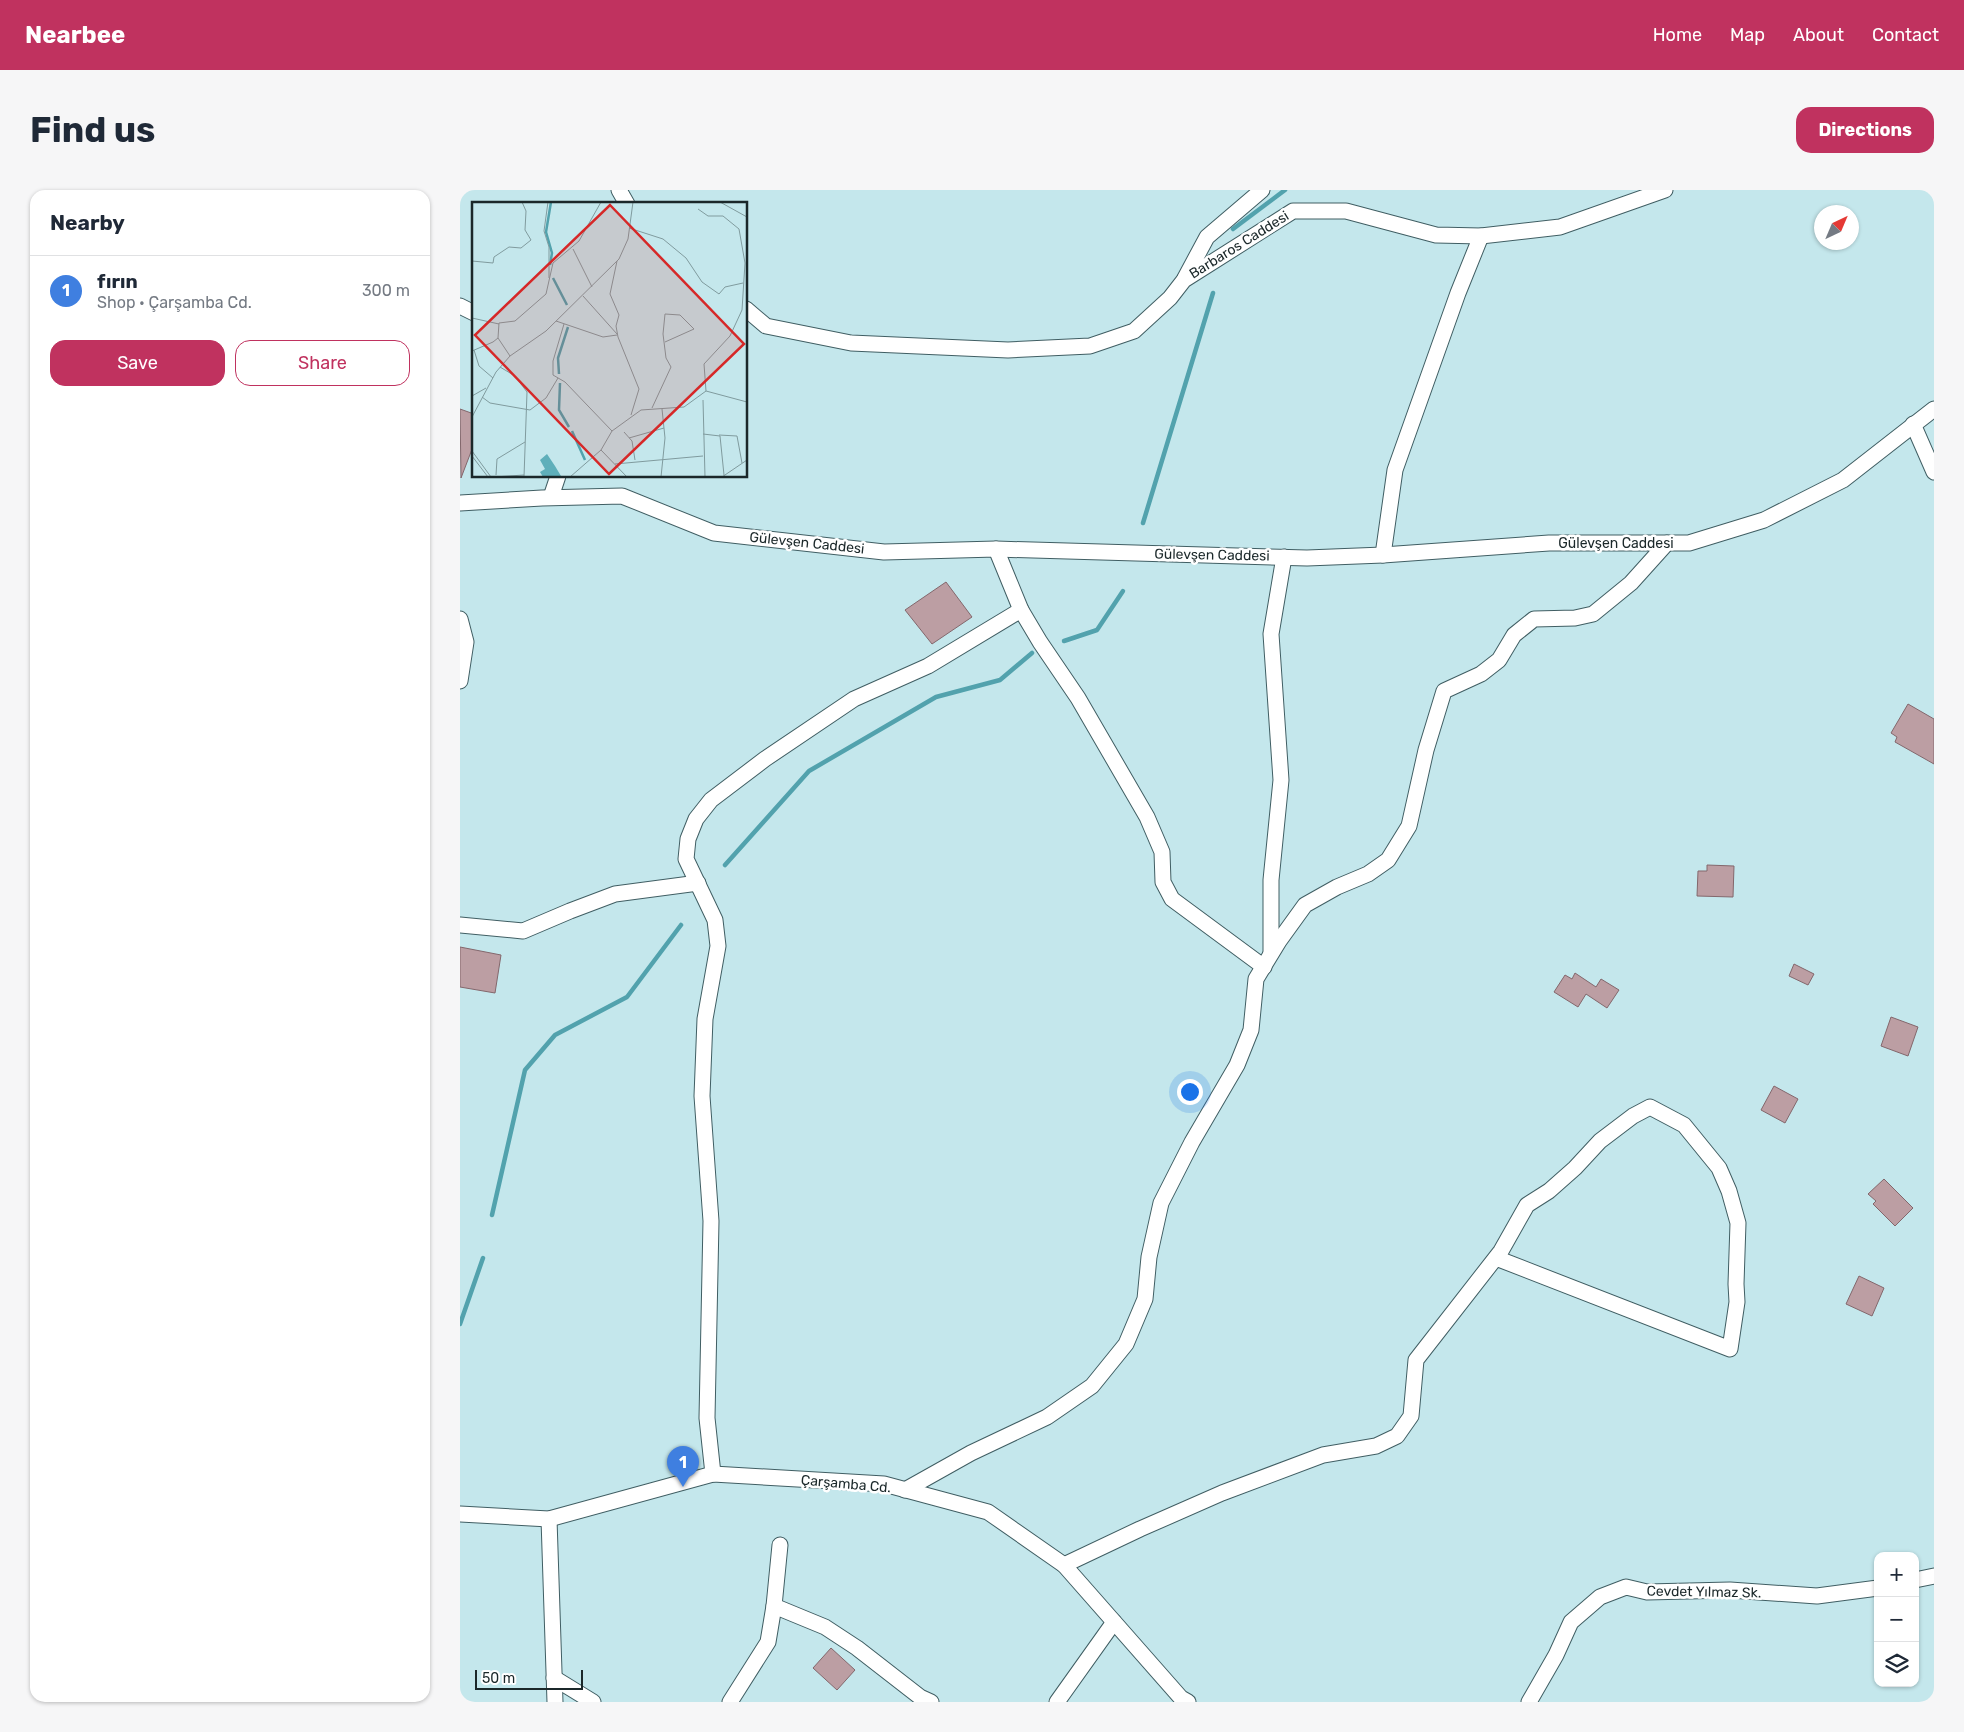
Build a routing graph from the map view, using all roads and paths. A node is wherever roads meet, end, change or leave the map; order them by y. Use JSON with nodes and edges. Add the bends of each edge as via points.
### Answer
{"nodes":[{"id":1,"x":620,"y":190,"type":"edge"},
{"id":2,"x":1262,"y":190,"type":"edge"},
{"id":3,"x":1665,"y":190,"type":"edge"},
{"id":4,"x":626,"y":202,"type":"edge"},
{"id":5,"x":1481,"y":236,"type":"junction"},
{"id":6,"x":1184,"y":280,"type":"junction"},
{"id":7,"x":460,"y":306,"type":"edge"},
{"id":8,"x":748,"y":311,"type":"edge"},
{"id":9,"x":472,"y":312,"type":"edge"},
{"id":10,"x":1934,"y":409,"type":"edge"},
{"id":11,"x":1913,"y":424,"type":"junction"},
{"id":12,"x":1934,"y":472,"type":"edge"},
{"id":13,"x":557,"y":478,"type":"edge"},
{"id":14,"x":551,"y":498,"type":"junction"},
{"id":15,"x":460,"y":503,"type":"edge"},
{"id":16,"x":1667,"y":543,"type":"junction"},
{"id":17,"x":996,"y":549,"type":"junction"},
{"id":18,"x":1383,"y":555,"type":"junction"},
{"id":19,"x":1284,"y":557,"type":"junction"},
{"id":20,"x":1021,"y":610,"type":"junction"},
{"id":21,"x":460,"y":619,"type":"edge"},
{"id":22,"x":460,"y":680,"type":"edge"},
{"id":23,"x":698,"y":883,"type":"junction"},
{"id":24,"x":460,"y":924,"type":"edge"},
{"id":25,"x":1268,"y":960,"type":"junction"},
{"id":26,"x":1496,"y":1258,"type":"junction"},
{"id":27,"x":713,"y":1474,"type":"junction"},
{"id":28,"x":905,"y":1490,"type":"junction"},
{"id":29,"x":460,"y":1514,"type":"edge"},
{"id":30,"x":549,"y":1518,"type":"junction"},
{"id":31,"x":780,"y":1546,"type":"dead end"},
{"id":32,"x":1064,"y":1565,"type":"junction"},
{"id":33,"x":1934,"y":1576,"type":"edge"},
{"id":34,"x":1919,"y":1579,"type":"edge"},
{"id":35,"x":1874,"y":1589,"type":"edge"},
{"id":36,"x":774,"y":1606,"type":"junction"},
{"id":37,"x":1114,"y":1622,"type":"junction"},
{"id":38,"x":554,"y":1678,"type":"junction"},
{"id":39,"x":555,"y":1702,"type":"edge"},
{"id":40,"x":593,"y":1702,"type":"edge"},
{"id":41,"x":730,"y":1702,"type":"edge"},
{"id":42,"x":931,"y":1702,"type":"edge"},
{"id":43,"x":1057,"y":1702,"type":"edge"},
{"id":44,"x":1188,"y":1702,"type":"edge"},
{"id":45,"x":1529,"y":1702,"type":"edge"}],
"edges":[{"from":1,"to":4,"type":"street"},
{"from":2,"to":6,"type":"street","via":[[1207,237]]},
{"from":3,"to":5,"type":"street","name":"Barbaros Caddesi","via":[[1560,227]]},
{"from":5,"to":6,"type":"street","name":"Barbaros Caddesi","via":[[1436,235],[1346,211],[1293,211]]},
{"from":5,"to":18,"type":"street","via":[[1395,470]]},
{"from":6,"to":8,"type":"street","name":"Barbaros Caddesi","via":[[1170,298],[1134,331],[1090,346],[1008,350],[851,343],[766,326]]},
{"from":7,"to":9,"type":"street"},
{"from":10,"to":11,"type":"street","name":"Gülevşen Caddesi"},
{"from":11,"to":12,"type":"street"},
{"from":11,"to":16,"type":"street","name":"Gülevşen Caddesi","via":[[1843,480],[1764,520],[1689,543]]},
{"from":13,"to":14,"type":"street"},
{"from":14,"to":15,"type":"street","name":"Gülevşen Caddesi"},
{"from":14,"to":17,"type":"street","name":"Gülevşen Caddesi","via":[[622,496],[714,534],[884,552]]},
{"from":16,"to":18,"type":"street","name":"Gülevşen Caddesi","via":[[1549,543]]},
{"from":16,"to":25,"type":"street","via":[[1630,583],[1593,614],[1534,619],[1514,634],[1499,660],[1481,674],[1444,691],[1426,750],[1409,826],[1388,860],[1368,874],[1305,905]]},
{"from":17,"to":19,"type":"street","name":"Gülevşen Caddesi"},
{"from":17,"to":20,"type":"street"},
{"from":18,"to":19,"type":"street","name":"Gülevşen Caddesi"},
{"from":19,"to":25,"type":"street","via":[[1272,634],[1281,780],[1271,880]]},
{"from":20,"to":23,"type":"street","via":[[928,666],[854,699],[718,794],[696,819],[688,839],[686,859]]},
{"from":20,"to":25,"type":"street","via":[[1078,698],[1147,817],[1162,852],[1163,882],[1172,899]]},
{"from":21,"to":22,"type":"street","via":[[466,642]]},
{"from":23,"to":24,"type":"street","via":[[615,894],[523,931]]},
{"from":23,"to":27,"type":"street","via":[[716,920],[718,946],[705,1019],[702,1096],[711,1221],[707,1418]]},
{"from":25,"to":28,"type":"street","via":[[1256,979],[1251,1030],[1236,1065],[1161,1203],[1145,1299],[1126,1344],[1092,1386],[1047,1418],[971,1452]]},
{"from":26,"to":26,"type":"street","via":[[1527,1205],[1549,1191],[1600,1141],[1650,1107],[1684,1125],[1719,1168],[1729,1191],[1738,1223],[1738,1302],[1730,1349]]},
{"from":26,"to":32,"type":"street","via":[[1416,1360],[1411,1416],[1397,1436],[1376,1446],[1323,1455],[1222,1493]]},
{"from":27,"to":28,"type":"street","name":"Çarşamba Cd.","via":[[884,1484]]},
{"from":27,"to":30,"type":"street","name":"Çarşamba Cd."},
{"from":28,"to":32,"type":"street","name":"Çarşamba Cd.","via":[[988,1512]]},
{"from":29,"to":30,"type":"street","name":"Çarşamba Cd."},
{"from":30,"to":38,"type":"street"},
{"from":31,"to":36,"type":"street"},
{"from":32,"to":37,"type":"street","name":"Çarşamba Cd."},
{"from":33,"to":34,"type":"street"},
{"from":35,"to":45,"type":"street","name":"Cevdet Yılmaz Sk.","via":[[1817,1596],[1730,1590],[1647,1592],[1626,1587],[1600,1597],[1572,1622]]},
{"from":36,"to":41,"type":"street","via":[[768,1642]]},
{"from":36,"to":42,"type":"street","via":[[825,1627]]},
{"from":37,"to":43,"type":"street"},
{"from":37,"to":44,"type":"street","name":"Çarşamba Cd."},
{"from":38,"to":39,"type":"street"},
{"from":38,"to":40,"type":"street"}]}
